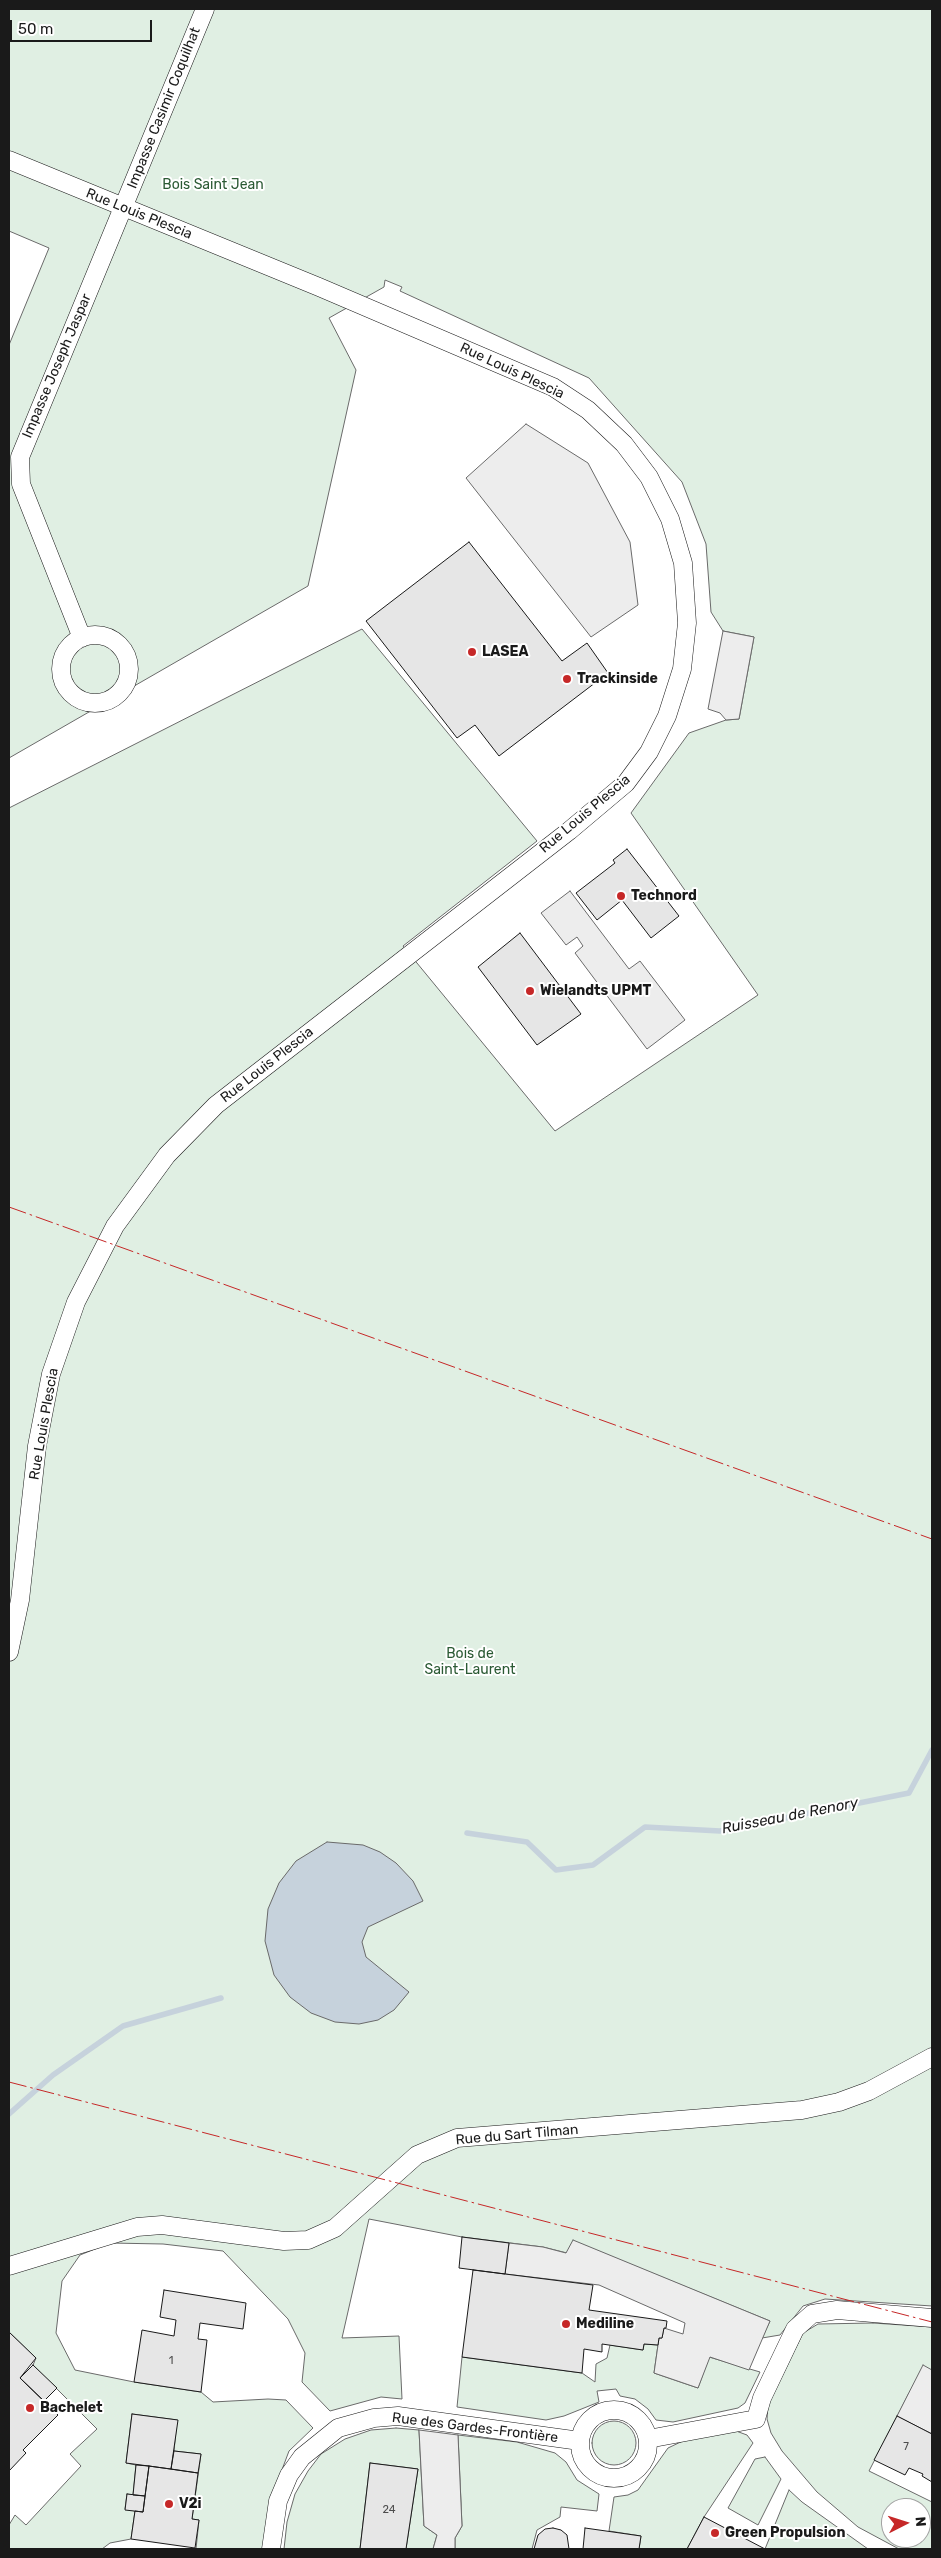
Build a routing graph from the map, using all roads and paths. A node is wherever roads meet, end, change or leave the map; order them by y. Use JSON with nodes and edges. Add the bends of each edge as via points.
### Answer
{"nodes":[{"id":1,"x":204,"y":9,"type":"edge"},
{"id":2,"x":9,"y":160,"type":"edge"},
{"id":3,"x":123,"y":208,"type":"junction"},
{"id":4,"x":82,"y":638,"type":"dead end"},
{"id":5,"x":9,"y":1652,"type":"edge"},
{"id":6,"x":932,"y":2057,"type":"edge"},
{"id":7,"x":9,"y":2266,"type":"edge"},
{"id":8,"x":932,"y":2318,"type":"edge"},
{"id":9,"x":648,"y":2439,"type":"junction"},
{"id":10,"x":580,"y":2441,"type":"junction"},
{"id":11,"x":271,"y":2549,"type":"edge"}],
"edges":[{"from":1,"to":3,"type":"street","name":"Impasse Casimir Coquilhat"},
{"from":2,"to":3,"type":"street","name":"Rue Louis Plescia"},
{"from":3,"to":4,"type":"street","name":"Impasse Joseph Jaspar","via":[[20,457],[21,484]]},
{"from":3,"to":5,"type":"street","name":"Rue Louis Plescia","via":[[553,387],[588,410],[624,444],[644,471],[670,519],[683,563],[688,623],[682,669],[667,716],[649,752],[626,783],[216,1105],[167,1155],[121,1218],[76,1302],[52,1374],[37,1446],[20,1600]]},
{"from":6,"to":7,"type":"street","name":"Rue du Sart Tilman","via":[[869,2091],[802,2110],[457,2138],[417,2155],[335,2228],[308,2240],[284,2241],[162,2225],[137,2227]]},
{"from":8,"to":9,"type":"street","via":[[837,2310],[812,2314],[795,2329],[762,2398],[756,2419]]},
{"from":9,"to":10,"type":"street","via":[[638,2419],[617,2409],[594,2415],[580,2434]]},
{"from":9,"to":10,"type":"street","via":[[644,2461],[628,2476],[617,2478],[601,2476],[587,2466]]},
{"from":10,"to":11,"type":"street","name":"Rue des Gardes-Frontière","via":[[398,2416],[374,2418],[338,2428],[302,2457],[289,2475],[278,2501]]}]}
